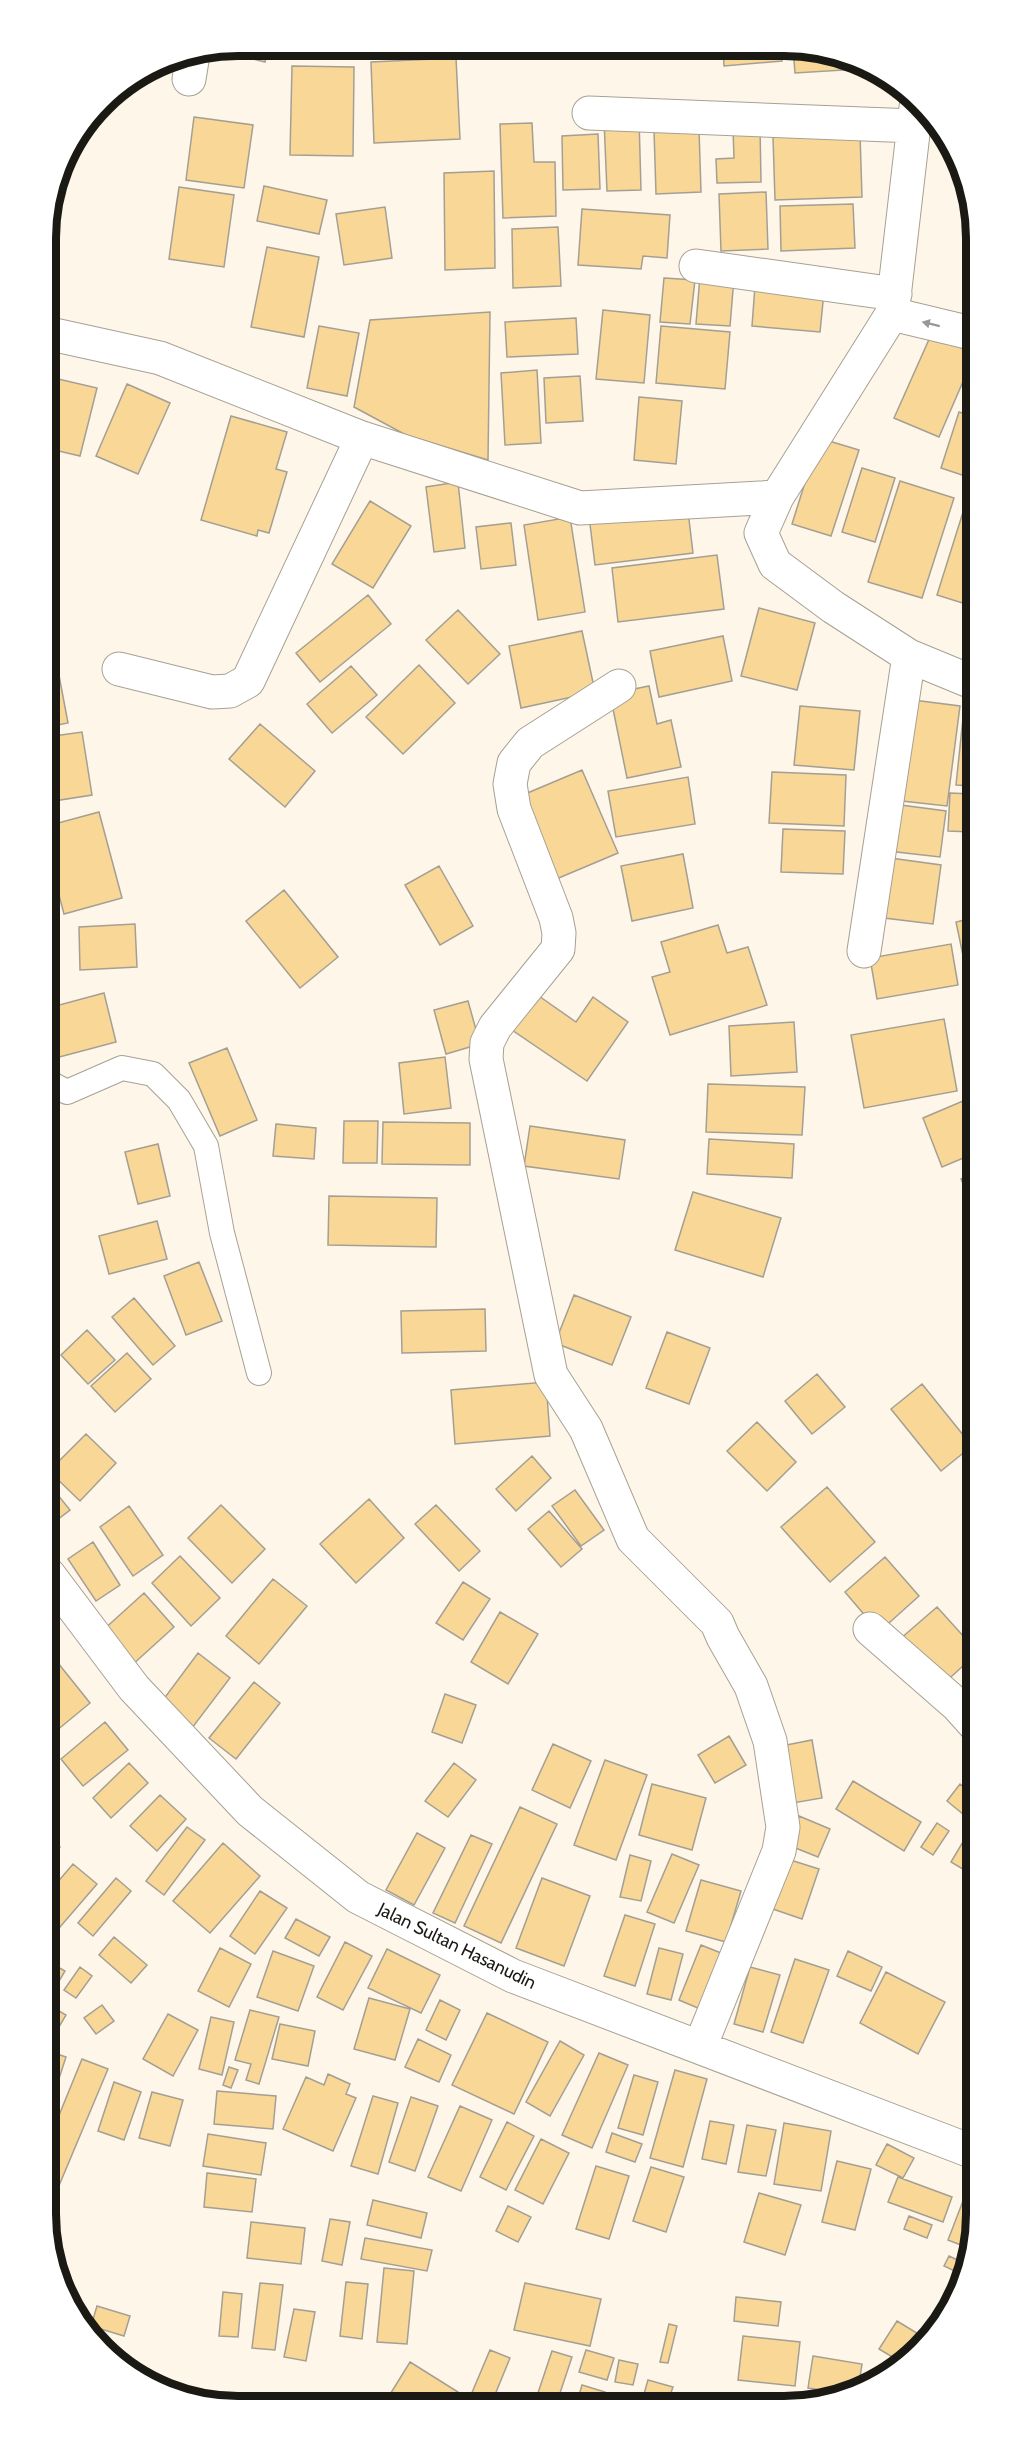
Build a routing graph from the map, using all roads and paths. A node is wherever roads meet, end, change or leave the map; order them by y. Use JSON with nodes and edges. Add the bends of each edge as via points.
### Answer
{"nodes":[{"id":1,"x":589,"y":113,"type":"dead end"},
{"id":2,"x":916,"y":113,"type":"edge"},
{"id":3,"x":696,"y":266,"type":"dead end"},
{"id":4,"x":893,"y":304,"type":"junction"},
{"id":5,"x":966,"y":331,"type":"edge"},
{"id":6,"x":56,"y":335,"type":"edge"},
{"id":7,"x":362,"y":438,"type":"junction"},
{"id":8,"x":777,"y":497,"type":"junction"},
{"id":9,"x":909,"y":656,"type":"junction"},
{"id":10,"x":119,"y":669,"type":"dead end"},
{"id":11,"x":966,"y":680,"type":"edge"},
{"id":12,"x":619,"y":686,"type":"dead end"},
{"id":13,"x":864,"y":951,"type":"dead end"},
{"id":14,"x":56,"y":1086,"type":"edge"},
{"id":15,"x":259,"y":1373,"type":"dead end"},
{"id":16,"x":56,"y":1583,"type":"edge"},
{"id":17,"x":870,"y":1629,"type":"dead end"},
{"id":18,"x":966,"y":1715,"type":"edge"},
{"id":19,"x":700,"y":2047,"type":"junction"},
{"id":20,"x":966,"y":2149,"type":"edge"}],
"edges":[{"from":1,"to":2,"type":"street"},
{"from":2,"to":4,"type":"street"},
{"from":3,"to":4,"type":"street"},
{"from":5,"to":4,"type":"street","one_way":true},
{"from":4,"to":8,"type":"street"},
{"from":6,"to":7,"type":"street","via":[[160,358]]},
{"from":7,"to":8,"type":"street","via":[[580,508]]},
{"from":7,"to":10,"type":"street","via":[[248,681],[230,691],[212,692]]},
{"from":8,"to":9,"type":"street","via":[[761,532],[775,564]]},
{"from":9,"to":11,"type":"street"},
{"from":9,"to":13,"type":"street"},
{"from":12,"to":19,"type":"street","via":[[530,743],[514,763],[510,784],[514,809],[556,918],[558,949],[495,1027],[487,1043],[486,1059],[551,1375],[586,1429],[633,1539],[717,1623],[751,1686],[770,1741],[783,1827],[779,1851]]},
{"from":14,"to":15,"type":"lane","via":[[67,1092],[122,1068],[153,1074],[179,1100],[206,1146],[222,1233]]},
{"from":16,"to":19,"type":"street","name":"Jalan Sultan Hasanudin","via":[[134,1688],[250,1811],[358,1897],[513,1976]]},
{"from":17,"to":18,"type":"street"},
{"from":19,"to":20,"type":"street","name":"Jalan Sultan Hasanudin"}]}
